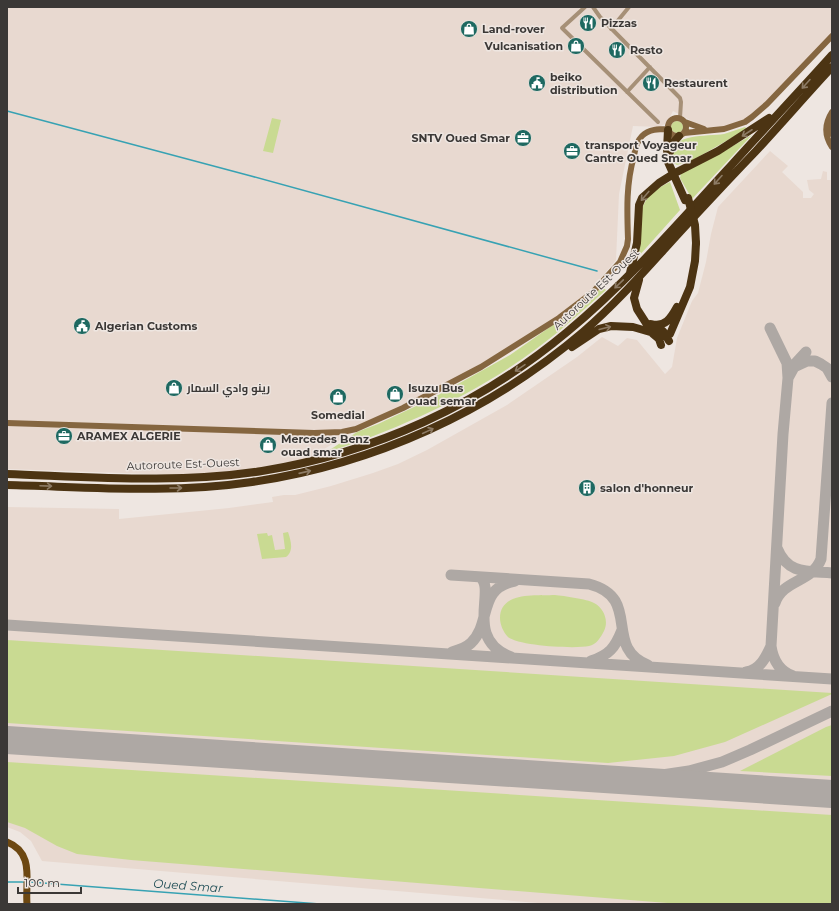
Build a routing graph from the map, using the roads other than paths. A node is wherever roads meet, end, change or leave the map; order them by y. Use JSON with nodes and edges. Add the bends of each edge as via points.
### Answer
{"nodes":[{"id":1,"x":586,"y":7,"type":"edge"},
{"id":2,"x":593,"y":7,"type":"edge"},
{"id":3,"x":629,"y":7,"type":"edge"},
{"id":4,"x":611,"y":29,"type":"junction"},
{"id":5,"x":832,"y":36,"type":"edge"},
{"id":6,"x":832,"y":55,"type":"edge"},
{"id":7,"x":650,"y":67,"type":"junction"},
{"id":8,"x":832,"y":68,"type":"edge"},
{"id":9,"x":627,"y":92,"type":"junction"},
{"id":10,"x":790,"y":102,"type":"junction"},
{"id":11,"x":831,"y":113,"type":"edge"},
{"id":12,"x":682,"y":120,"type":"junction"},
{"id":13,"x":658,"y":122,"type":"dead end"},
{"id":14,"x":668,"y":130,"type":"junction"},
{"id":15,"x":705,"y":130,"type":"junction"},
{"id":16,"x":832,"y":134,"type":"edge"},
{"id":17,"x":681,"y":135,"type":"junction"},
{"id":18,"x":832,"y":147,"type":"edge"},
{"id":19,"x":674,"y":173,"type":"junction"},
{"id":20,"x":695,"y":243,"type":"junction"},
{"id":21,"x":629,"y":274,"type":"junction"},
{"id":22,"x":640,"y":276,"type":"junction"},
{"id":23,"x":680,"y":304,"type":"junction"},
{"id":24,"x":643,"y":319,"type":"junction"},
{"id":25,"x":646,"y":330,"type":"junction"},
{"id":26,"x":667,"y":338,"type":"junction"},
{"id":27,"x":661,"y":345,"type":"dead end"},
{"id":28,"x":524,"y":377,"type":"junction"},
{"id":29,"x":7,"y":423,"type":"edge"},
{"id":30,"x":7,"y":474,"type":"edge"},
{"id":31,"x":7,"y":485,"type":"edge"},
{"id":32,"x":7,"y":842,"type":"edge"},
{"id":33,"x":26,"y":902,"type":"edge"}],
"edges":[{"from":1,"to":9,"type":"street","via":[[562,28]]},
{"from":2,"to":4,"type":"street"},
{"from":3,"to":4,"type":"street"},
{"from":4,"to":7,"type":"street"},
{"from":5,"to":15,"type":"main road","via":[[752,117],[735,126]]},
{"from":6,"to":10,"type":"highway","name":"Autoroute Est-Ouest","one_way":true},
{"from":7,"to":9,"type":"street"},
{"from":7,"to":12,"type":"street","via":[[680,98]]},
{"from":8,"to":22,"type":"highway","name":"Autoroute Est-Ouest"},
{"from":9,"to":13,"type":"street"},
{"from":10,"to":19,"type":"highway","one_way":true,"via":[[734,142]]},
{"from":10,"to":21,"type":"highway","name":"Autoroute Est-Ouest","one_way":true},
{"from":11,"to":16,"type":"main road"},
{"from":11,"to":18,"type":"main road","via":[[826,130]]},
{"from":12,"to":14,"type":"main road","via":[[672,119]]},
{"from":12,"to":15,"type":"main road"},
{"from":12,"to":17,"type":"main road","via":[[686,128]]},
{"from":14,"to":17,"type":"main road","via":[[671,134]]},
{"from":14,"to":19,"type":"highway","via":[[667,154],[669,166]]},
{"from":14,"to":29,"type":"main road","via":[[654,129],[642,136],[638,142],[627,191],[627,246],[620,262],[592,293],[559,318],[481,367],[403,408],[356,429],[314,433]]},
{"from":15,"to":17,"type":"main road"},
{"from":17,"to":19,"type":"highway","via":[[670,150],[670,162]]},
{"from":19,"to":20,"type":"highway","bridge":true,"via":[[694,220]]},
{"from":19,"to":21,"type":"highway","one_way":true,"via":[[649,191],[639,204],[637,243]]},
{"from":20,"to":23,"type":"highway","via":[[688,286]]},
{"from":20,"to":26,"type":"highway","via":[[695,261],[690,287],[672,332]]},
{"from":21,"to":30,"type":"highway","name":"Autoroute Est-Ouest","one_way":true,"via":[[566,333],[509,375],[424,423],[364,446],[264,470],[201,477]]},
{"from":22,"to":24,"type":"highway","via":[[634,298]]},
{"from":22,"to":28,"type":"highway","name":"Autoroute Est-Ouest","via":[[584,330]]},
{"from":23,"to":24,"type":"highway","via":[[668,321],[662,324],[654,325]]},
{"from":23,"to":26,"type":"highway"},
{"from":24,"to":26,"type":"highway","via":[[662,330]]},
{"from":25,"to":26,"type":"highway"},
{"from":25,"to":27,"type":"highway","via":[[659,339]]},
{"from":28,"to":25,"type":"highway","one_way":true,"via":[[599,329],[611,326]]},
{"from":31,"to":28,"type":"highway","name":"Autoroute Est-Ouest","one_way":true,"via":[[184,488],[244,483],[295,474],[355,459],[422,433],[490,399]]},
{"from":32,"to":33,"type":"main road","via":[[19,850],[25,859],[28,871]]}]}
